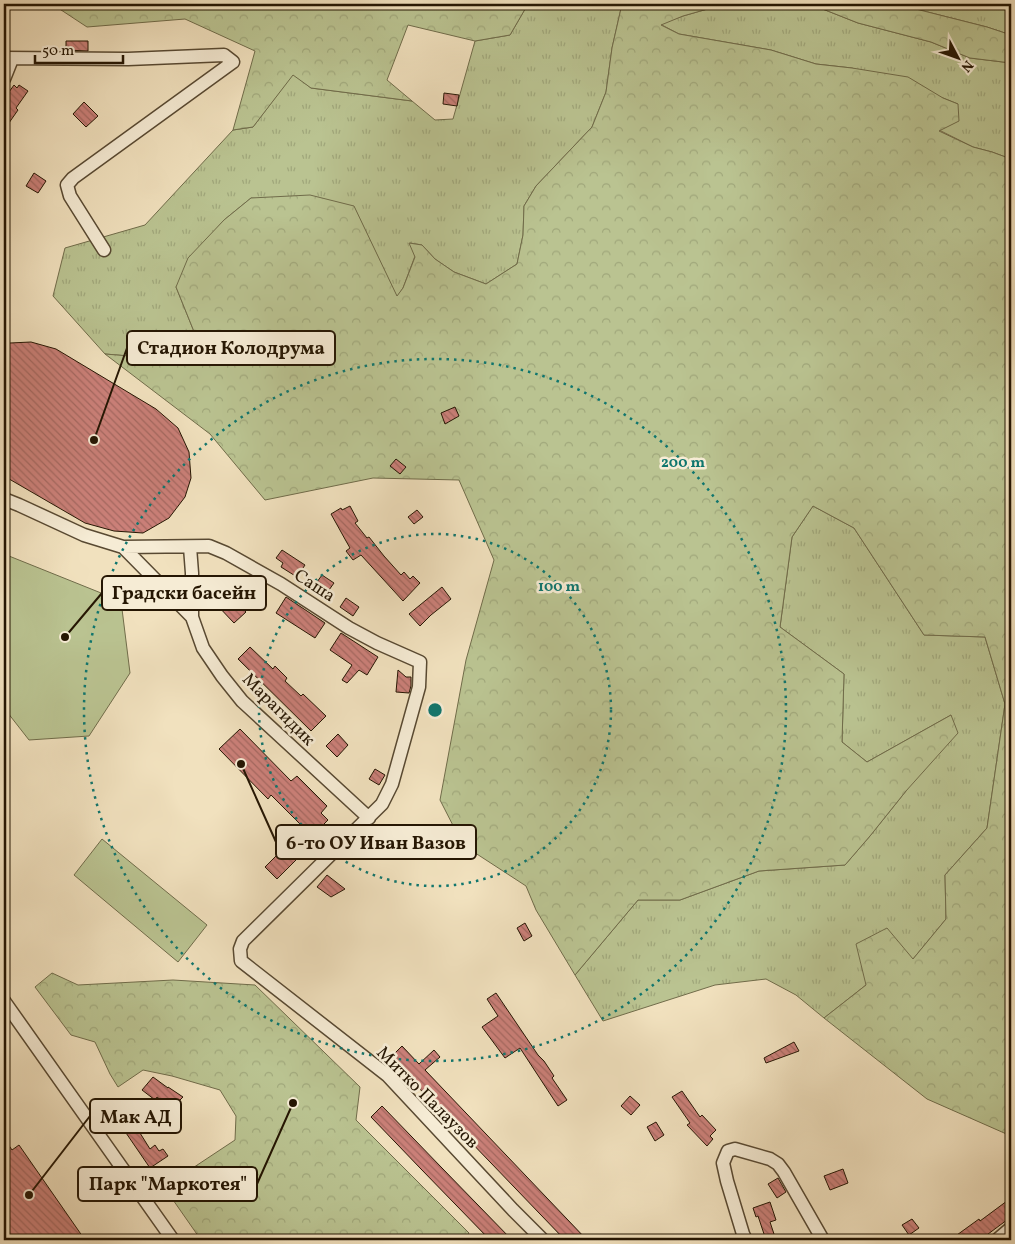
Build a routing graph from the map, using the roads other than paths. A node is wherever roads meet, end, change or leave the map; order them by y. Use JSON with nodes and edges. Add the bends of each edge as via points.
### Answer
{"nodes":[{"id":1,"x":8,"y":59,"type":"edge"},
{"id":2,"x":4,"y":79,"type":"edge"},
{"id":3,"x":104,"y":250,"type":"dead end"},
{"id":4,"x":4,"y":499,"type":"edge"},
{"id":5,"x":123,"y":547,"type":"junction"},
{"id":6,"x":190,"y":547,"type":"junction"},
{"id":7,"x":192,"y":617,"type":"junction"},
{"id":8,"x":368,"y":818,"type":"junction"},
{"id":9,"x":4,"y":1001,"type":"edge"},
{"id":10,"x":1011,"y":1228,"type":"edge"},
{"id":11,"x":173,"y":1240,"type":"edge"},
{"id":12,"x":543,"y":1240,"type":"edge"},
{"id":13,"x":746,"y":1240,"type":"edge"},
{"id":14,"x":824,"y":1240,"type":"edge"},
{"id":15,"x":997,"y":1240,"type":"edge"}],
"edges":[{"from":1,"to":2,"type":"street"},
{"from":1,"to":3,"type":"street","via":[[224,55],[233,62],[67,185],[70,196]]},
{"from":4,"to":5,"type":"street","via":[[84,535]]},
{"from":5,"to":6,"type":"street","name":"Саша"},
{"from":5,"to":7,"type":"street"},
{"from":6,"to":7,"type":"street","name":"Марагидик"},
{"from":6,"to":8,"type":"street","name":"Саша","via":[[209,546],[226,553],[349,628],[420,662],[419,687],[392,784],[382,804]]},
{"from":7,"to":8,"type":"street","name":"Марагидик","via":[[204,648],[242,701]]},
{"from":8,"to":12,"type":"street","name":"Митко Палаузов","via":[[243,941],[241,961],[387,1075]]},
{"from":9,"to":11,"type":"street"},
{"from":10,"to":15,"type":"street"},
{"from":13,"to":14,"type":"street","via":[[723,1163],[728,1151],[735,1148],[778,1164]]}]}
